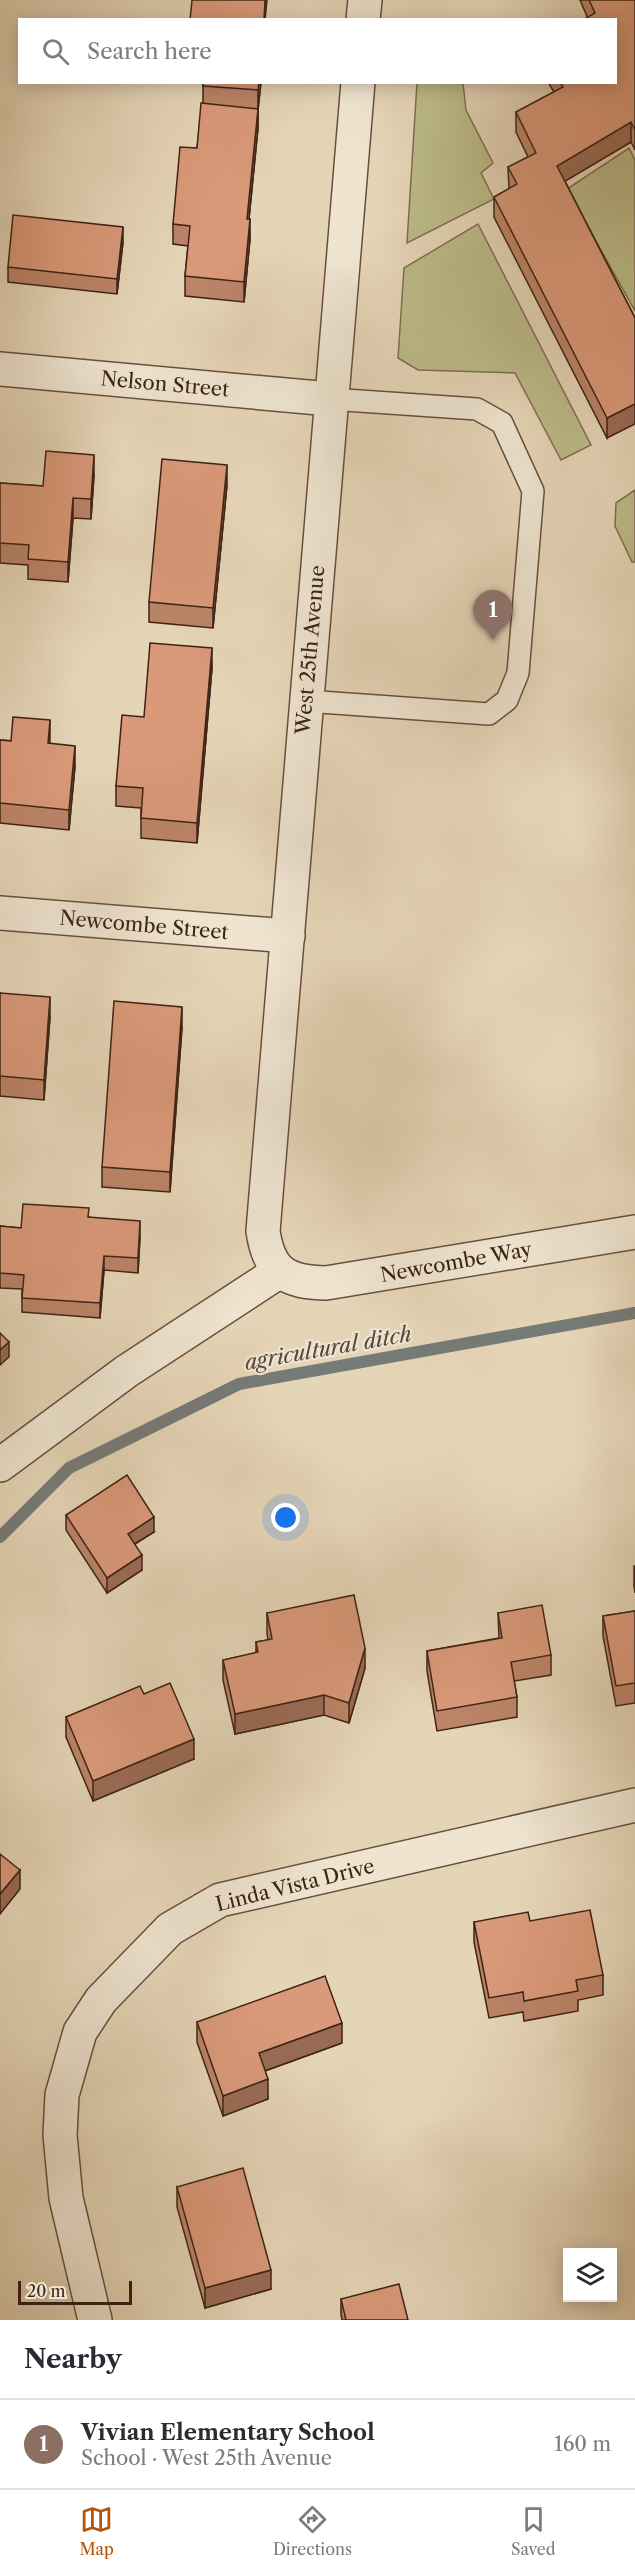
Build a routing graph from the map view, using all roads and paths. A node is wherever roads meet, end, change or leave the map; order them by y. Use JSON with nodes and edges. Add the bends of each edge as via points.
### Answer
{"nodes":[{"id":1,"x":365,"y":0,"type":"edge"},
{"id":2,"x":363,"y":18,"type":"edge"},
{"id":3,"x":358,"y":84,"type":"edge"},
{"id":4,"x":0,"y":369,"type":"edge"},
{"id":5,"x":330,"y":399,"type":"junction"},
{"id":6,"x":306,"y":700,"type":"junction"},
{"id":7,"x":0,"y":913,"type":"edge"},
{"id":8,"x":288,"y":936,"type":"junction"},
{"id":9,"x":635,"y":1232,"type":"edge"},
{"id":10,"x":279,"y":1271,"type":"junction"},
{"id":11,"x":0,"y":1465,"type":"edge"},
{"id":12,"x":635,"y":1805,"type":"edge"},
{"id":13,"x":95,"y":2320,"type":"edge"}],
"edges":[{"from":1,"to":2,"type":"street"},
{"from":3,"to":5,"type":"street","name":"West 25th Avenue"},
{"from":4,"to":5,"type":"street","name":"Nelson Street"},
{"from":5,"to":6,"type":"street","name":"West 25th Avenue"},
{"from":5,"to":6,"type":"lane","via":[[477,409],[502,423],[533,491],[518,673],[507,700],[489,714]]},
{"from":6,"to":8,"type":"street","name":"West 25th Avenue"},
{"from":7,"to":8,"type":"street","name":"Newcombe Street"},
{"from":8,"to":10,"type":"street","name":"West 25th Avenue","via":[[263,1232],[266,1250]]},
{"from":9,"to":10,"type":"street","name":"Newcombe Way","via":[[326,1283],[300,1283]]},
{"from":10,"to":11,"type":"street","via":[[127,1371]]},
{"from":12,"to":13,"type":"street","name":"Linda Vista Drive","via":[[220,1900],[170,1929],[101,2000],[80,2032],[62,2095],[60,2135],[66,2198]]}]}
